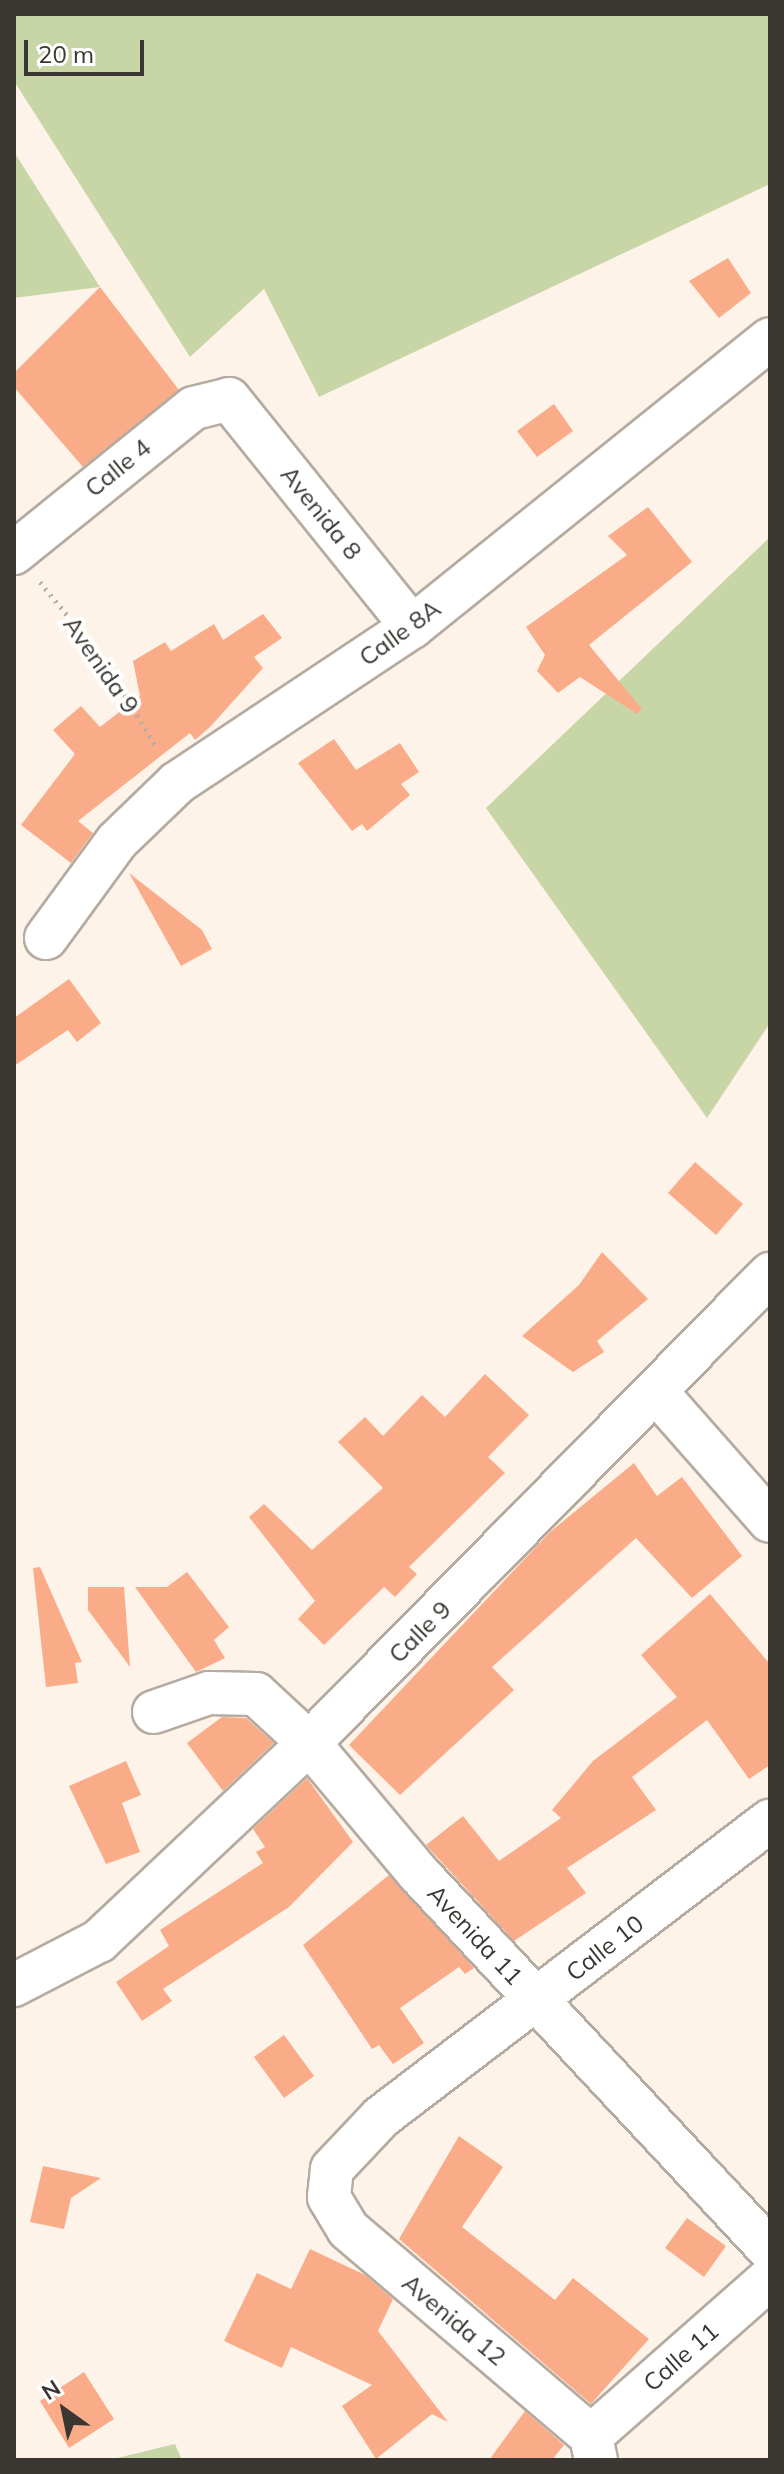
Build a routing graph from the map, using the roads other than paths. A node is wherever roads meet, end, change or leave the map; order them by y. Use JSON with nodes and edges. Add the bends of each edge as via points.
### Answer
{"nodes":[{"id":1,"x":770,"y":339,"type":"edge"},
{"id":2,"x":229,"y":399,"type":"joint"},
{"id":3,"x":24,"y":547,"type":"edge"},
{"id":4,"x":412,"y":627,"type":"junction"},
{"id":5,"x":46,"y":938,"type":"dead end"},
{"id":6,"x":770,"y":1274,"type":"edge"},
{"id":7,"x":658,"y":1394,"type":"junction"},
{"id":8,"x":770,"y":1521,"type":"edge"},
{"id":9,"x":154,"y":1712,"type":"dead end"},
{"id":10,"x":309,"y":1743,"type":"junction"},
{"id":11,"x":770,"y":1821,"type":"edge"},
{"id":12,"x":14,"y":1985,"type":"edge"},
{"id":13,"x":536,"y":2001,"type":"junction"},
{"id":14,"x":332,"y":2169,"type":"joint"},
{"id":15,"x":770,"y":2250,"type":"edge"},
{"id":16,"x":770,"y":2278,"type":"edge"},
{"id":17,"x":594,"y":2448,"type":"edge"}],
"edges":[{"from":1,"to":4,"type":"street","name":"Calle 8A"},
{"from":2,"to":3,"type":"street","name":"Calle 4","via":[[194,408]]},
{"from":2,"to":4,"type":"street","name":"Avenida 8"},
{"from":4,"to":5,"type":"street","name":"Calle 8A","via":[[177,783],[117,841]]},
{"from":6,"to":7,"type":"street","name":"Calle 9"},
{"from":7,"to":8,"type":"street"},
{"from":7,"to":10,"type":"street","name":"Calle 9"},
{"from":9,"to":10,"type":"street","name":"Avenida 11","via":[[209,1693],[256,1694]]},
{"from":10,"to":12,"type":"street","name":"Calle 9","via":[[99,1941]]},
{"from":10,"to":13,"type":"street","name":"Avenida 11"},
{"from":11,"to":13,"type":"street","name":"Calle 10"},
{"from":13,"to":14,"type":"street","name":"Calle 10","via":[[381,2117]]},
{"from":13,"to":15,"type":"street","name":"Avenida 11"},
{"from":14,"to":17,"type":"street","name":"Avenida 12","via":[[329,2197],[348,2229]]},
{"from":16,"to":17,"type":"street","name":"Calle 11"}]}
